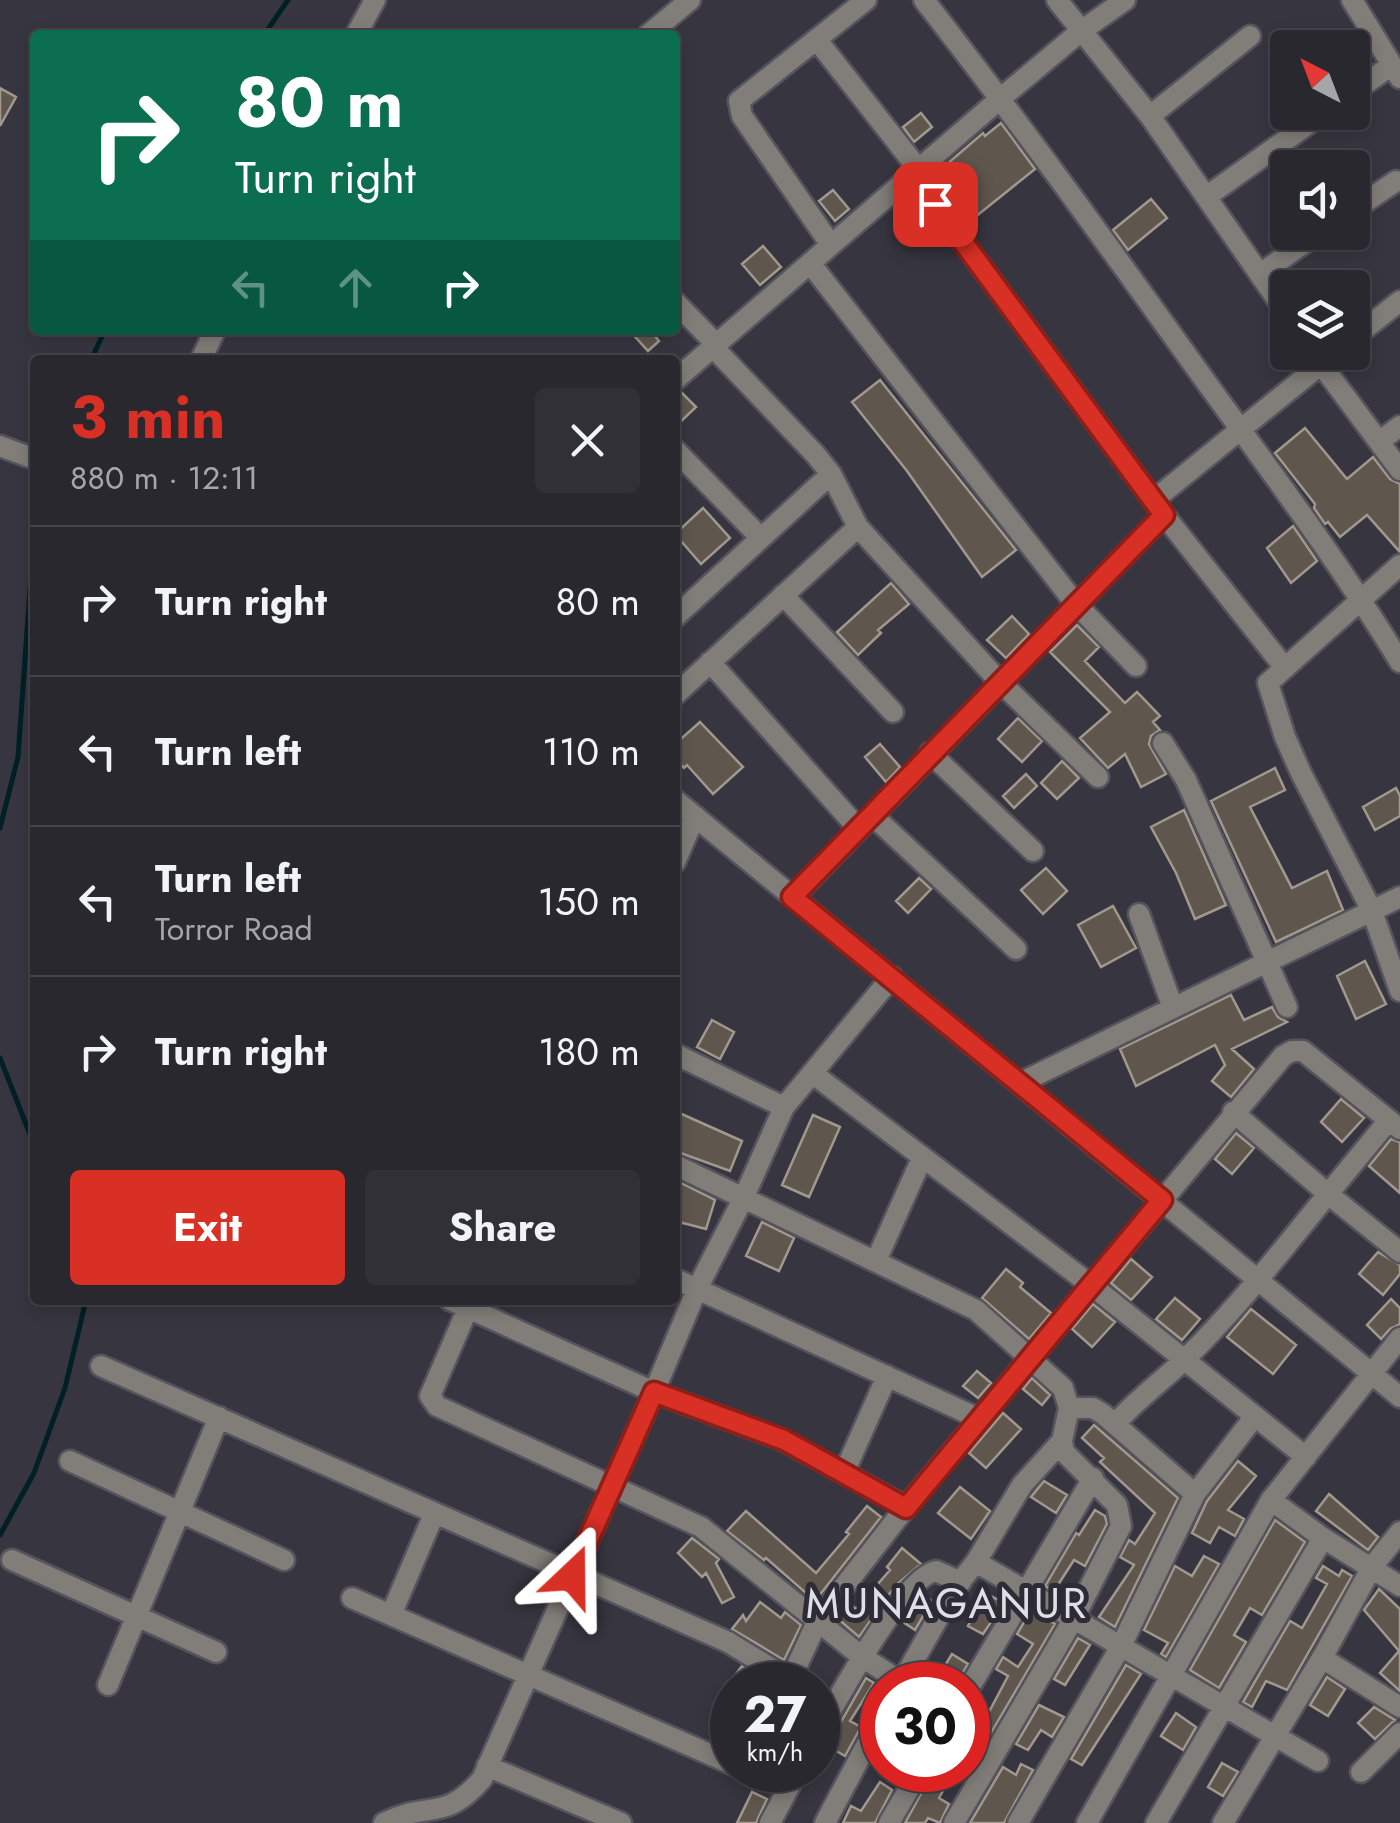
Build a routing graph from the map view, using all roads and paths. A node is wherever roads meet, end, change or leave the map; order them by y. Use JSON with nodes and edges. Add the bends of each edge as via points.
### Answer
{"nodes":[{"id":1,"x":376,"y":0,"type":"edge"},
{"id":2,"x":690,"y":0,"type":"edge"},
{"id":3,"x":866,"y":0,"type":"edge"},
{"id":4,"x":924,"y":0,"type":"edge"},
{"id":5,"x":1057,"y":0,"type":"edge"},
{"id":6,"x":1125,"y":0,"type":"edge"},
{"id":7,"x":1352,"y":0,"type":"edge"},
{"id":8,"x":359,"y":30,"type":"edge"},
{"id":9,"x":654,"y":30,"type":"edge"},
{"id":10,"x":1081,"y":30,"type":"junction"},
{"id":11,"x":1250,"y":36,"type":"dead end"},
{"id":12,"x":817,"y":40,"type":"junction"},
{"id":13,"x":1396,"y":71,"type":"edge"},
{"id":14,"x":1370,"y":84,"type":"edge"},
{"id":15,"x":1001,"y":98,"type":"junction"},
{"id":16,"x":1150,"y":116,"type":"junction"},
{"id":17,"x":1300,"y":130,"type":"edge"},
{"id":18,"x":916,"y":172,"type":"junction"},
{"id":19,"x":1396,"y":182,"type":"dead end"},
{"id":20,"x":1206,"y":196,"type":"junction"},
{"id":21,"x":1370,"y":199,"type":"edge"},
{"id":22,"x":831,"y":245,"type":"junction"},
{"id":23,"x":1294,"y":250,"type":"edge"},
{"id":24,"x":810,"y":263,"type":"junction"},
{"id":25,"x":1260,"y":274,"type":"junction"},
{"id":26,"x":1270,"y":289,"type":"edge"},
{"id":27,"x":1400,"y":301,"type":"edge"},
{"id":28,"x":680,"y":308,"type":"edge"},
{"id":29,"x":1370,"y":325,"type":"edge"},
{"id":30,"x":714,"y":345,"type":"junction"},
{"id":31,"x":1308,"y":370,"type":"edge"},
{"id":32,"x":1332,"y":370,"type":"edge"},
{"id":33,"x":680,"y":376,"type":"edge"},
{"id":34,"x":1400,"y":426,"type":"edge"},
{"id":35,"x":1241,"y":430,"type":"junction"},
{"id":36,"x":1380,"y":441,"type":"junction"},
{"id":37,"x":0,"y":446,"type":"edge"},
{"id":38,"x":680,"y":455,"type":"edge"},
{"id":39,"x":30,"y":456,"type":"edge"},
{"id":40,"x":1400,"y":470,"type":"edge"},
{"id":41,"x":830,"y":474,"type":"junction"},
{"id":42,"x":1159,"y":507,"type":"junction"},
{"id":43,"x":858,"y":527,"type":"junction"},
{"id":44,"x":761,"y":538,"type":"junction"},
{"id":45,"x":1400,"y":565,"type":"edge"},
{"id":46,"x":783,"y":595,"type":"junction"},
{"id":47,"x":1361,"y":598,"type":"junction"},
{"id":48,"x":1076,"y":603,"type":"junction"},
{"id":49,"x":680,"y":611,"type":"edge"},
{"id":50,"x":710,"y":662,"type":"junction"},
{"id":51,"x":1400,"y":662,"type":"edge"},
{"id":52,"x":1136,"y":666,"type":"dead end"},
{"id":53,"x":1285,"y":668,"type":"junction"},
{"id":54,"x":999,"y":681,"type":"junction"},
{"id":55,"x":680,"y":690,"type":"edge"},
{"id":56,"x":893,"y":712,"type":"dead end"},
{"id":57,"x":1163,"y":742,"type":"dead end"},
{"id":58,"x":930,"y":752,"type":"junction"},
{"id":59,"x":1098,"y":777,"type":"dead end"},
{"id":60,"x":680,"y":804,"type":"edge"},
{"id":61,"x":695,"y":816,"type":"junction"},
{"id":62,"x":865,"y":821,"type":"junction"},
{"id":63,"x":680,"y":850,"type":"edge"},
{"id":64,"x":1032,"y":851,"type":"dead end"},
{"id":65,"x":792,"y":897,"type":"junction"},
{"id":66,"x":1400,"y":898,"type":"edge"},
{"id":67,"x":1372,"y":911,"type":"junction"},
{"id":68,"x":1138,"y":914,"type":"dead end"},
{"id":69,"x":1016,"y":949,"type":"dead end"},
{"id":70,"x":1266,"y":961,"type":"junction"},
{"id":71,"x":892,"y":977,"type":"junction"},
{"id":72,"x":1400,"y":992,"type":"edge"},
{"id":73,"x":1287,"y":1007,"type":"dead end"},
{"id":74,"x":1172,"y":1008,"type":"junction"},
{"id":75,"x":680,"y":1056,"type":"edge"},
{"id":76,"x":812,"y":1074,"type":"junction"},
{"id":77,"x":1020,"y":1083,"type":"junction"},
{"id":78,"x":784,"y":1107,"type":"junction"},
{"id":79,"x":1233,"y":1112,"type":"junction"},
{"id":80,"x":1394,"y":1124,"type":"edge"},
{"id":81,"x":922,"y":1158,"type":"junction"},
{"id":82,"x":680,"y":1168,"type":"edge"},
{"id":83,"x":1328,"y":1194,"type":"junction"},
{"id":84,"x":744,"y":1197,"type":"junction"},
{"id":85,"x":1162,"y":1200,"type":"junction"},
{"id":86,"x":1400,"y":1252,"type":"edge"},
{"id":87,"x":876,"y":1261,"type":"junction"},
{"id":88,"x":680,"y":1280,"type":"edge"},
{"id":89,"x":1258,"y":1280,"type":"junction"},
{"id":90,"x":1091,"y":1286,"type":"junction"},
{"id":91,"x":697,"y":1289,"type":"junction"},
{"id":92,"x":459,"y":1305,"type":"edge"},
{"id":93,"x":461,"y":1305,"type":"edge"},
{"id":94,"x":1400,"y":1338,"type":"edge"},
{"id":95,"x":1032,"y":1357,"type":"junction"},
{"id":96,"x":1184,"y":1360,"type":"junction"},
{"id":97,"x":102,"y":1366,"type":"dead end"},
{"id":98,"x":1374,"y":1375,"type":"junction"},
{"id":99,"x":887,"y":1376,"type":"junction"},
{"id":100,"x":654,"y":1392,"type":"junction"},
{"id":101,"x":1400,"y":1397,"type":"edge"},
{"id":102,"x":1069,"y":1408,"type":"junction"},
{"id":103,"x":1256,"y":1416,"type":"junction"},
{"id":104,"x":219,"y":1418,"type":"junction"},
{"id":105,"x":980,"y":1419,"type":"junction"},
{"id":106,"x":1115,"y":1424,"type":"junction"},
{"id":107,"x":1062,"y":1441,"type":"junction"},
{"id":108,"x":1306,"y":1457,"type":"junction"},
{"id":109,"x":70,"y":1461,"type":"dead end"},
{"id":110,"x":844,"y":1474,"type":"junction"},
{"id":111,"x":1093,"y":1478,"type":"junction"},
{"id":112,"x":610,"y":1487,"type":"junction"},
{"id":113,"x":1195,"y":1494,"type":"junction"},
{"id":114,"x":1272,"y":1500,"type":"junction"},
{"id":115,"x":906,"y":1508,"type":"junction"},
{"id":116,"x":180,"y":1511,"type":"junction"},
{"id":117,"x":434,"y":1514,"type":"junction"},
{"id":118,"x":1400,"y":1532,"type":"edge"},
{"id":119,"x":1322,"y":1538,"type":"junction"},
{"id":120,"x":12,"y":1560,"type":"dead end"},
{"id":121,"x":284,"y":1560,"type":"dead end"},
{"id":122,"x":976,"y":1562,"type":"junction"},
{"id":123,"x":1372,"y":1567,"type":"junction"},
{"id":124,"x":572,"y":1576,"type":"junction"},
{"id":125,"x":961,"y":1582,"type":"junction"},
{"id":126,"x":1400,"y":1586,"type":"edge"},
{"id":127,"x":1027,"y":1589,"type":"junction"},
{"id":128,"x":352,"y":1598,"type":"dead end"},
{"id":129,"x":391,"y":1615,"type":"junction"},
{"id":130,"x":138,"y":1618,"type":"junction"},
{"id":131,"x":1074,"y":1618,"type":"junction"},
{"id":132,"x":818,"y":1620,"type":"junction"},
{"id":133,"x":1121,"y":1646,"type":"junction"},
{"id":134,"x":216,"y":1652,"type":"dead end"},
{"id":135,"x":861,"y":1656,"type":"junction"},
{"id":136,"x":1322,"y":1658,"type":"junction"},
{"id":137,"x":758,"y":1662,"type":"edge"},
{"id":138,"x":799,"y":1662,"type":"edge"},
{"id":139,"x":869,"y":1662,"type":"edge"},
{"id":140,"x":913,"y":1662,"type":"edge"},
{"id":141,"x":984,"y":1662,"type":"edge"},
{"id":142,"x":528,"y":1676,"type":"junction"},
{"id":143,"x":1172,"y":1676,"type":"junction"},
{"id":144,"x":108,"y":1685,"type":"dead end"},
{"id":145,"x":840,"y":1694,"type":"edge"},
{"id":146,"x":1222,"y":1706,"type":"junction"},
{"id":147,"x":1400,"y":1707,"type":"edge"},
{"id":148,"x":1400,"y":1733,"type":"edge"},
{"id":149,"x":1275,"y":1739,"type":"junction"},
{"id":150,"x":710,"y":1755,"type":"edge"},
{"id":151,"x":860,"y":1757,"type":"edge"},
{"id":152,"x":1318,"y":1761,"type":"dead end"},
{"id":153,"x":487,"y":1766,"type":"junction"},
{"id":154,"x":1362,"y":1772,"type":"dead end"},
{"id":155,"x":786,"y":1792,"type":"edge"},
{"id":156,"x":907,"y":1792,"type":"edge"},
{"id":157,"x":384,"y":1823,"type":"edge"},
{"id":158,"x":621,"y":1823,"type":"edge"},
{"id":159,"x":770,"y":1823,"type":"edge"},
{"id":160,"x":825,"y":1823,"type":"edge"},
{"id":161,"x":889,"y":1823,"type":"edge"},
{"id":162,"x":954,"y":1823,"type":"edge"},
{"id":163,"x":1018,"y":1823,"type":"edge"},
{"id":164,"x":1087,"y":1823,"type":"edge"},
{"id":165,"x":1156,"y":1823,"type":"edge"},
{"id":166,"x":1223,"y":1823,"type":"edge"}],
"edges":[{"from":1,"to":8,"type":"street"},
{"from":2,"to":9,"type":"street"},
{"from":3,"to":12,"type":"street"},
{"from":4,"to":15,"type":"street"},
{"from":5,"to":10,"type":"street"},
{"from":6,"to":10,"type":"street"},
{"from":7,"to":13,"type":"street"},
{"from":10,"to":15,"type":"street"},
{"from":10,"to":16,"type":"street"},
{"from":11,"to":16,"type":"street"},
{"from":12,"to":18,"type":"street"},
{"from":12,"to":22,"type":"street","via":[[739,102],[742,116]]},
{"from":13,"to":14,"type":"street"},
{"from":15,"to":18,"type":"street"},
{"from":15,"to":35,"type":"street"},
{"from":16,"to":20,"type":"street"},
{"from":17,"to":20,"type":"street"},
{"from":18,"to":22,"type":"street"},
{"from":18,"to":42,"type":"street"},
{"from":19,"to":21,"type":"street"},
{"from":20,"to":25,"type":"street"},
{"from":22,"to":24,"type":"street"},
{"from":23,"to":25,"type":"street"},
{"from":24,"to":30,"type":"street"},
{"from":24,"to":48,"type":"street"},
{"from":25,"to":26,"type":"street"},
{"from":27,"to":29,"type":"street"},
{"from":28,"to":30,"type":"street"},
{"from":30,"to":33,"type":"street"},
{"from":30,"to":41,"type":"street"},
{"from":31,"to":35,"type":"street"},
{"from":32,"to":36,"type":"street"},
{"from":34,"to":36,"type":"street"},
{"from":35,"to":42,"type":"street"},
{"from":35,"to":47,"type":"street"},
{"from":36,"to":40,"type":"street"},
{"from":37,"to":39,"type":"street"},
{"from":38,"to":44,"type":"street"},
{"from":41,"to":43,"type":"street"},
{"from":41,"to":44,"type":"street"},
{"from":42,"to":48,"type":"street"},
{"from":42,"to":53,"type":"street"},
{"from":43,"to":46,"type":"street"},
{"from":43,"to":54,"type":"street"},
{"from":44,"to":49,"type":"street"},
{"from":45,"to":47,"type":"street"},
{"from":46,"to":50,"type":"street"},
{"from":46,"to":56,"type":"street"},
{"from":47,"to":51,"type":"street"},
{"from":47,"to":53,"type":"street"},
{"from":48,"to":52,"type":"street"},
{"from":48,"to":54,"type":"street"},
{"from":50,"to":55,"type":"street"},
{"from":50,"to":62,"type":"street"},
{"from":53,"to":67,"type":"street","via":[[1268,683],[1285,737]]},
{"from":54,"to":58,"type":"street"},
{"from":54,"to":59,"type":"street"},
{"from":57,"to":70,"type":"street"},
{"from":58,"to":62,"type":"street"},
{"from":58,"to":64,"type":"street"},
{"from":60,"to":61,"type":"street"},
{"from":61,"to":63,"type":"street"},
{"from":61,"to":65,"type":"street"},
{"from":62,"to":65,"type":"street"},
{"from":62,"to":69,"type":"street"},
{"from":65,"to":71,"type":"street"},
{"from":66,"to":67,"type":"street"},
{"from":67,"to":70,"type":"street"},
{"from":67,"to":72,"type":"street"},
{"from":68,"to":74,"type":"street"},
{"from":70,"to":73,"type":"street"},
{"from":70,"to":74,"type":"street"},
{"from":71,"to":76,"type":"street"},
{"from":71,"to":77,"type":"street"},
{"from":74,"to":77,"type":"street"},
{"from":75,"to":78,"type":"street"},
{"from":76,"to":78,"type":"street"},
{"from":76,"to":81,"type":"street"},
{"from":77,"to":85,"type":"street"},
{"from":78,"to":84,"type":"street"},
{"from":79,"to":80,"type":"street","via":[[1283,1056],[1304,1051]]},
{"from":79,"to":83,"type":"street"},
{"from":79,"to":85,"type":"street"},
{"from":80,"to":83,"type":"street"},
{"from":81,"to":87,"type":"street"},
{"from":81,"to":90,"type":"street"},
{"from":82,"to":84,"type":"street"},
{"from":83,"to":86,"type":"street"},
{"from":83,"to":89,"type":"street"},
{"from":84,"to":87,"type":"street"},
{"from":84,"to":91,"type":"street"},
{"from":85,"to":89,"type":"street"},
{"from":85,"to":90,"type":"street"},
{"from":87,"to":95,"type":"street","via":[[976,1310]]},
{"from":88,"to":91,"type":"street"},
{"from":89,"to":96,"type":"street"},
{"from":89,"to":98,"type":"street"},
{"from":90,"to":95,"type":"street"},
{"from":90,"to":96,"type":"street"},
{"from":91,"to":99,"type":"street"},
{"from":91,"to":100,"type":"street"},
{"from":92,"to":112,"type":"street","via":[[430,1396],[437,1406]]},
{"from":93,"to":100,"type":"street"},
{"from":94,"to":98,"type":"street"},
{"from":95,"to":102,"type":"street","via":[[1063,1388]]},
{"from":95,"to":105,"type":"street"},
{"from":96,"to":103,"type":"street"},
{"from":96,"to":106,"type":"street"},
{"from":97,"to":104,"type":"street"},
{"from":98,"to":101,"type":"street"},
{"from":98,"to":108,"type":"street"},
{"from":99,"to":105,"type":"street"},
{"from":99,"to":110,"type":"street"},
{"from":100,"to":110,"type":"street","via":[[784,1440]]},
{"from":100,"to":112,"type":"street"},
{"from":102,"to":106,"type":"street","via":[[1092,1408]]},
{"from":102,"to":107,"type":"street"},
{"from":103,"to":108,"type":"street"},
{"from":103,"to":113,"type":"street"},
{"from":104,"to":116,"type":"street"},
{"from":104,"to":117,"type":"street"},
{"from":105,"to":115,"type":"street"},
{"from":106,"to":113,"type":"street"},
{"from":107,"to":111,"type":"street","via":[[1070,1460]]},
{"from":107,"to":122,"type":"street","via":[[1022,1485]]},
{"from":108,"to":114,"type":"street"},
{"from":109,"to":116,"type":"street"},
{"from":110,"to":115,"type":"street"},
{"from":111,"to":127,"type":"street"},
{"from":111,"to":131,"type":"street","via":[[1117,1505],[1122,1526]]},
{"from":112,"to":124,"type":"street"},
{"from":112,"to":132,"type":"street","via":[[701,1527]]},
{"from":113,"to":133,"type":"street"},
{"from":114,"to":119,"type":"street"},
{"from":114,"to":143,"type":"street"},
{"from":115,"to":132,"type":"street"},
{"from":116,"to":121,"type":"street"},
{"from":116,"to":130,"type":"street"},
{"from":117,"to":124,"type":"street"},
{"from":117,"to":129,"type":"street"},
{"from":118,"to":123,"type":"street"},
{"from":119,"to":123,"type":"street"},
{"from":119,"to":146,"type":"street"},
{"from":120,"to":130,"type":"street"},
{"from":122,"to":125,"type":"street"},
{"from":122,"to":127,"type":"street"},
{"from":123,"to":126,"type":"street"},
{"from":123,"to":136,"type":"street"},
{"from":124,"to":137,"type":"street","via":[[728,1642]]},
{"from":124,"to":142,"type":"street"},
{"from":125,"to":135,"type":"street","via":[[929,1572]]},
{"from":125,"to":140,"type":"street"},
{"from":127,"to":131,"type":"street"},
{"from":127,"to":141,"type":"street"},
{"from":128,"to":129,"type":"street"},
{"from":129,"to":142,"type":"street"},
{"from":130,"to":134,"type":"street"},
{"from":130,"to":144,"type":"street"},
{"from":131,"to":133,"type":"street"},
{"from":131,"to":162,"type":"street"},
{"from":132,"to":135,"type":"street"},
{"from":132,"to":138,"type":"street"},
{"from":133,"to":143,"type":"street"},
{"from":133,"to":163,"type":"street"},
{"from":135,"to":139,"type":"street"},
{"from":135,"to":145,"type":"street"},
{"from":136,"to":147,"type":"street"},
{"from":136,"to":149,"type":"street"},
{"from":142,"to":150,"type":"street"},
{"from":142,"to":153,"type":"street"},
{"from":143,"to":146,"type":"street"},
{"from":143,"to":164,"type":"street"},
{"from":146,"to":149,"type":"street"},
{"from":146,"to":165,"type":"street"},
{"from":148,"to":154,"type":"street"},
{"from":149,"to":152,"type":"street"},
{"from":149,"to":166,"type":"street"},
{"from":151,"to":160,"type":"street"},
{"from":153,"to":157,"type":"street","via":[[465,1799],[450,1808],[407,1812]]},
{"from":153,"to":158,"type":"street"},
{"from":155,"to":159,"type":"street"},
{"from":156,"to":161,"type":"street"}]}
